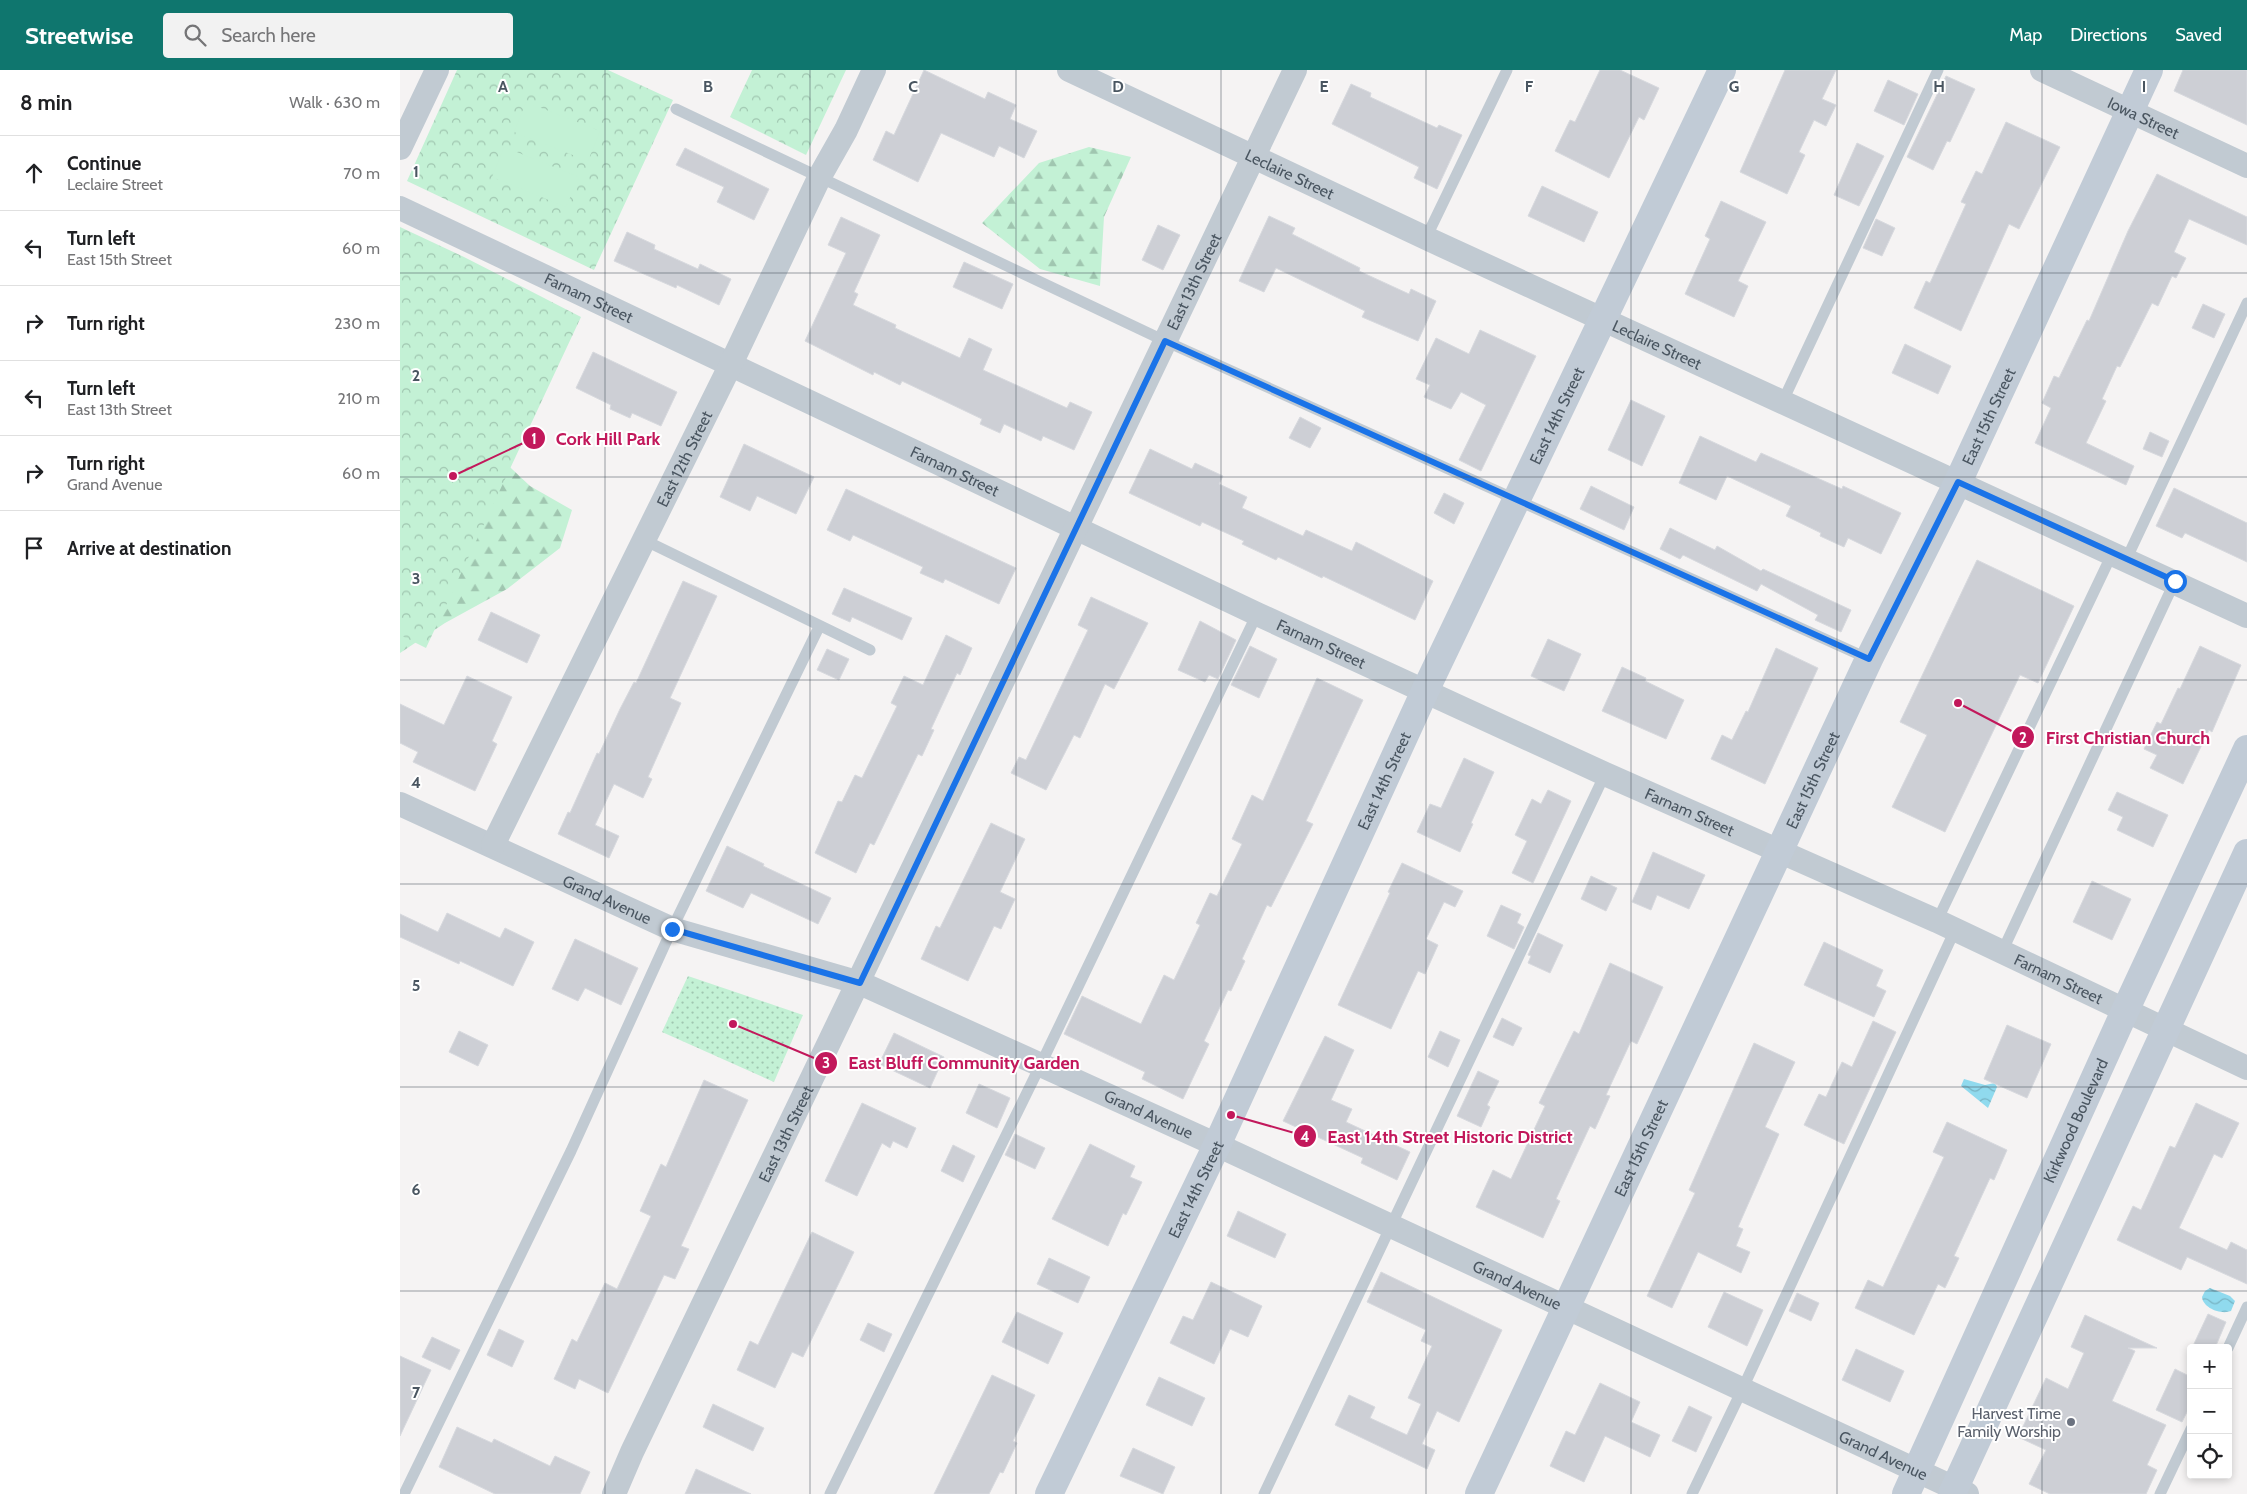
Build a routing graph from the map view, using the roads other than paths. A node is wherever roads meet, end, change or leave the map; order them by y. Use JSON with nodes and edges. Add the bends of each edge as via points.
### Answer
{"nodes":[{"id":1,"x":437,"y":70,"type":"edge"},
{"id":2,"x":874,"y":70,"type":"edge"},
{"id":3,"x":1069,"y":70,"type":"edge"},
{"id":4,"x":1295,"y":70,"type":"edge"},
{"id":5,"x":1507,"y":70,"type":"edge"},
{"id":6,"x":1722,"y":70,"type":"edge"},
{"id":7,"x":1938,"y":70,"type":"edge"},
{"id":8,"x":2042,"y":70,"type":"edge"},
{"id":9,"x":2149,"y":70,"type":"edge"},
{"id":10,"x":676,"y":109,"type":"dead end"},
{"id":11,"x":2129,"y":112,"type":"junction"},
{"id":12,"x":400,"y":148,"type":"edge"},
{"id":13,"x":1254,"y":156,"type":"junction"},
{"id":14,"x":2247,"y":166,"type":"edge"},
{"id":15,"x":820,"y":176,"type":"junction"},
{"id":16,"x":400,"y":208,"type":"edge"},
{"id":17,"x":1426,"y":238,"type":"junction"},
{"id":18,"x":2247,"y":303,"type":"edge"},
{"id":19,"x":1603,"y":319,"type":"junction"},
{"id":20,"x":1165,"y":341,"type":"junction"},
{"id":21,"x":732,"y":364,"type":"junction"},
{"id":22,"x":1782,"y":403,"type":"junction"},
{"id":23,"x":1958,"y":482,"type":"junction"},
{"id":24,"x":1517,"y":502,"type":"junction"},
{"id":25,"x":1076,"y":527,"type":"junction"},
{"id":26,"x":644,"y":540,"type":"junction"},
{"id":27,"x":2119,"y":557,"type":"junction"},
{"id":28,"x":2175,"y":581,"type":"junction"},
{"id":29,"x":1257,"y":614,"type":"junction"},
{"id":30,"x":2247,"y":616,"type":"edge"},
{"id":31,"x":819,"y":627,"type":"junction"},
{"id":32,"x":870,"y":650,"type":"dead end"},
{"id":33,"x":1869,"y":659,"type":"junction"},
{"id":34,"x":1425,"y":692,"type":"junction"},
{"id":35,"x":2247,"y":749,"type":"edge"},
{"id":36,"x":1605,"y":774,"type":"junction"},
{"id":37,"x":400,"y":804,"type":"edge"},
{"id":38,"x":493,"y":845,"type":"junction"},
{"id":39,"x":1780,"y":853,"type":"junction"},
{"id":40,"x":2247,"y":853,"type":"edge"},
{"id":41,"x":1946,"y":925,"type":"junction"},
{"id":42,"x":672,"y":929,"type":"junction"},
{"id":43,"x":2002,"y":952,"type":"junction"},
{"id":44,"x":860,"y":983,"type":"junction"},
{"id":45,"x":2125,"y":1011,"type":"junction"},
{"id":46,"x":2165,"y":1029,"type":"junction"},
{"id":47,"x":1041,"y":1064,"type":"junction"},
{"id":48,"x":2247,"y":1068,"type":"edge"},
{"id":49,"x":1217,"y":1145,"type":"junction"},
{"id":50,"x":1391,"y":1227,"type":"junction"},
{"id":51,"x":2247,"y":1307,"type":"edge"},
{"id":52,"x":1566,"y":1309,"type":"junction"},
{"id":53,"x":2230,"y":1344,"type":"edge"},
{"id":54,"x":1742,"y":1390,"type":"junction"},
{"id":55,"x":2188,"y":1434,"type":"edge"},
{"id":56,"x":1912,"y":1482,"type":"edge"},
{"id":57,"x":1958,"y":1492,"type":"edge"},
{"id":58,"x":404,"y":1494,"type":"edge"},
{"id":59,"x":614,"y":1494,"type":"edge"},
{"id":60,"x":830,"y":1494,"type":"edge"},
{"id":61,"x":1049,"y":1494,"type":"edge"},
{"id":62,"x":1264,"y":1494,"type":"edge"},
{"id":63,"x":1479,"y":1494,"type":"edge"},
{"id":64,"x":1692,"y":1494,"type":"edge"},
{"id":65,"x":2160,"y":1494,"type":"edge"}],
"edges":[{"from":1,"to":12,"type":"street"},
{"from":2,"to":15,"type":"street","name":"East 12th Street"},
{"from":3,"to":13,"type":"street","name":"Leclaire Street"},
{"from":4,"to":13,"type":"street","name":"East 13th Street"},
{"from":5,"to":17,"type":"lane"},
{"from":6,"to":19,"type":"street","name":"East 14th Street"},
{"from":7,"to":22,"type":"lane"},
{"from":8,"to":11,"type":"street","name":"Iowa Street"},
{"from":9,"to":11,"type":"street","name":"East 15th Street"},
{"from":10,"to":15,"type":"lane"},
{"from":11,"to":14,"type":"street","name":"Iowa Street"},
{"from":11,"to":23,"type":"street","name":"East 15th Street"},
{"from":13,"to":17,"type":"street","name":"Leclaire Street"},
{"from":13,"to":20,"type":"street","name":"East 13th Street"},
{"from":15,"to":20,"type":"lane"},
{"from":15,"to":21,"type":"street","name":"East 12th Street"},
{"from":16,"to":21,"type":"street","name":"Farnam Street"},
{"from":17,"to":19,"type":"street","name":"Leclaire Street"},
{"from":18,"to":27,"type":"lane"},
{"from":19,"to":22,"type":"street","name":"Leclaire Street"},
{"from":19,"to":24,"type":"street","name":"East 14th Street"},
{"from":20,"to":24,"type":"lane"},
{"from":20,"to":25,"type":"street","name":"East 13th Street"},
{"from":21,"to":25,"type":"street","name":"Farnam Street"},
{"from":21,"to":26,"type":"street","name":"East 12th Street"},
{"from":22,"to":23,"type":"street","name":"Leclaire Street"},
{"from":23,"to":27,"type":"street","name":"Leclaire Street"},
{"from":23,"to":33,"type":"street","name":"East 15th Street"},
{"from":24,"to":33,"type":"lane"},
{"from":24,"to":34,"type":"street","name":"East 14th Street"},
{"from":25,"to":29,"type":"street","name":"Farnam Street"},
{"from":25,"to":44,"type":"street","name":"East 13th Street"},
{"from":26,"to":31,"type":"lane"},
{"from":26,"to":38,"type":"street","name":"East 12th Street"},
{"from":27,"to":28,"type":"street","name":"Leclaire Street"},
{"from":27,"to":41,"type":"lane"},
{"from":28,"to":30,"type":"street","name":"Leclaire Street"},
{"from":28,"to":43,"type":"lane"},
{"from":29,"to":34,"type":"street","name":"Farnam Street"},
{"from":29,"to":47,"type":"lane"},
{"from":31,"to":32,"type":"lane"},
{"from":31,"to":42,"type":"lane"},
{"from":33,"to":39,"type":"street","name":"East 15th Street"},
{"from":34,"to":36,"type":"street","name":"Farnam Street"},
{"from":34,"to":49,"type":"street","name":"East 14th Street"},
{"from":35,"to":45,"type":"street","name":"Kirkwood Boulevard"},
{"from":36,"to":39,"type":"street","name":"Farnam Street"},
{"from":36,"to":50,"type":"lane"},
{"from":37,"to":38,"type":"street","name":"Grand Avenue"},
{"from":38,"to":42,"type":"street","name":"Grand Avenue"},
{"from":39,"to":41,"type":"street","name":"Farnam Street"},
{"from":39,"to":52,"type":"street","name":"East 15th Street"},
{"from":40,"to":46,"type":"street"},
{"from":41,"to":43,"type":"street","name":"Farnam Street"},
{"from":41,"to":54,"type":"lane"},
{"from":42,"to":44,"type":"street","name":"Grand Avenue"},
{"from":42,"to":58,"type":"lane","via":[[571,1151]]},
{"from":43,"to":45,"type":"street","name":"Farnam Street"},
{"from":44,"to":47,"type":"street","name":"Grand Avenue"},
{"from":44,"to":59,"type":"street","name":"East 13th Street"},
{"from":45,"to":46,"type":"street","name":"Farnam Street"},
{"from":45,"to":56,"type":"street","name":"Kirkwood Boulevard"},
{"from":46,"to":48,"type":"street","name":"Farnam Street"},
{"from":46,"to":57,"type":"street"},
{"from":47,"to":49,"type":"street","name":"Grand Avenue"},
{"from":47,"to":60,"type":"lane"},
{"from":49,"to":50,"type":"street","name":"Grand Avenue"},
{"from":49,"to":61,"type":"street","name":"East 14th Street"},
{"from":50,"to":52,"type":"street","name":"Grand Avenue"},
{"from":50,"to":62,"type":"lane"},
{"from":51,"to":53,"type":"lane"},
{"from":52,"to":54,"type":"street","name":"Grand Avenue"},
{"from":52,"to":63,"type":"street","name":"East 15th Street"},
{"from":54,"to":56,"type":"street","name":"Grand Avenue"},
{"from":54,"to":64,"type":"lane"},
{"from":55,"to":65,"type":"lane"},
{"from":56,"to":57,"type":"street","name":"Grand Avenue"}]}
